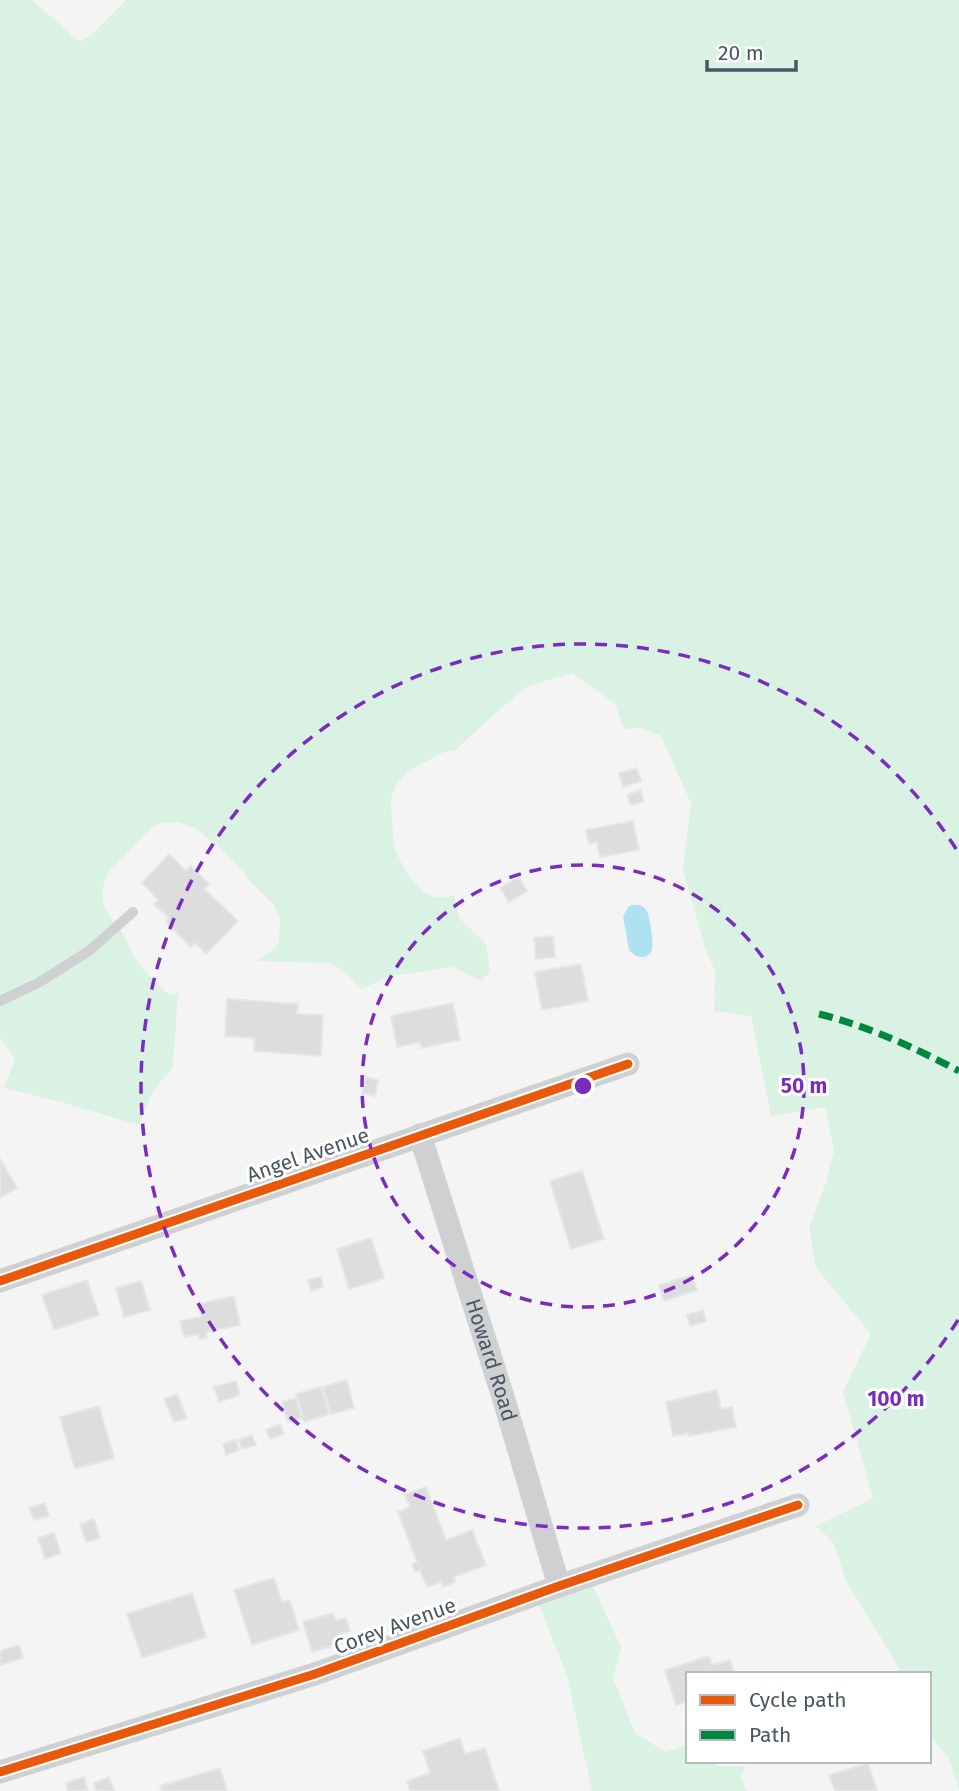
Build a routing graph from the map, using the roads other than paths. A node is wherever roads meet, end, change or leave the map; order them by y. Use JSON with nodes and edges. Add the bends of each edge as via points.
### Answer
{"nodes":[{"id":1,"x":133,"y":912,"type":"dead end"},
{"id":2,"x":0,"y":1001,"type":"edge"},
{"id":3,"x":628,"y":1064,"type":"dead end"},
{"id":4,"x":420,"y":1135,"type":"junction"},
{"id":5,"x":1,"y":1278,"type":"edge"},
{"id":6,"x":798,"y":1505,"type":"dead end"},
{"id":7,"x":559,"y":1586,"type":"junction"},
{"id":8,"x":0,"y":1772,"type":"edge"}],
"edges":[{"from":1,"to":2,"type":"lane","via":[[89,951]]},
{"from":3,"to":4,"type":"street","name":"Angel Avenue"},
{"from":4,"to":5,"type":"street","name":"Angel Avenue"},
{"from":4,"to":7,"type":"street","name":"Howard Road"},
{"from":6,"to":7,"type":"street","name":"Corey Avenue"},
{"from":7,"to":8,"type":"street","name":"Corey Avenue","via":[[314,1674]]}]}
